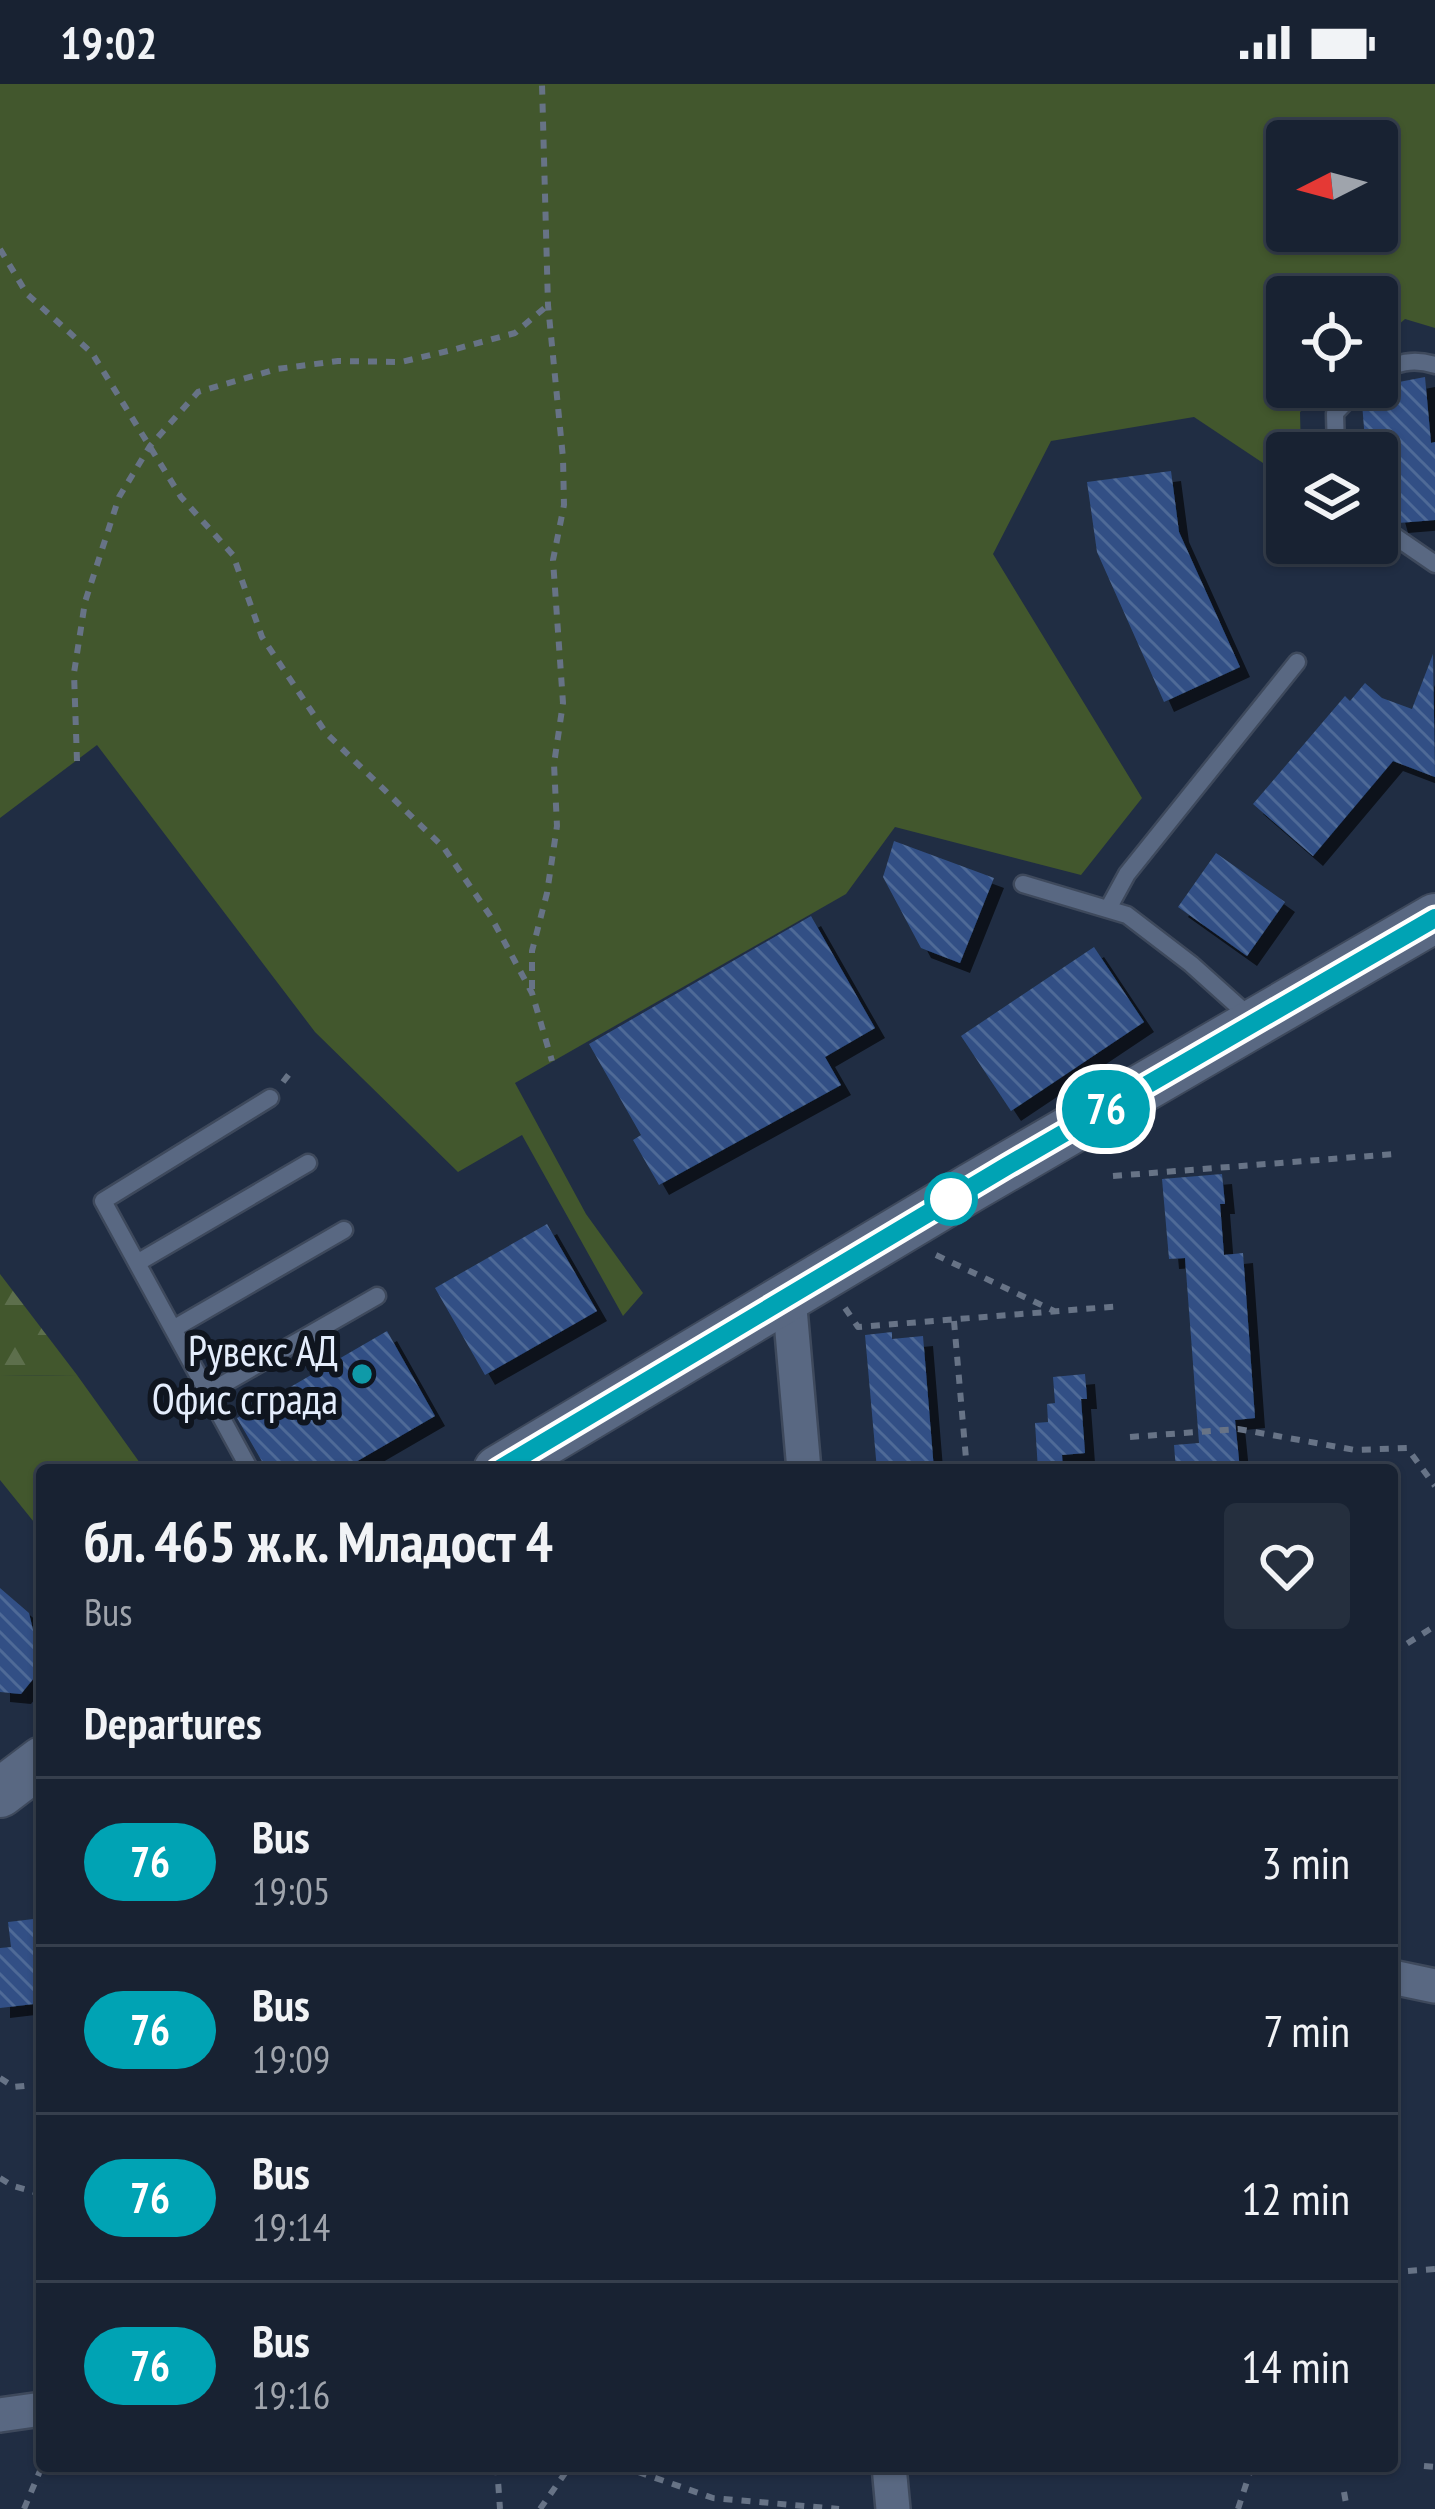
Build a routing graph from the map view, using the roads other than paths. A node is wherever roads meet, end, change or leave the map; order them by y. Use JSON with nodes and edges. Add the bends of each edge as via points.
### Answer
{"nodes":[{"id":1,"x":1398,"y":363,"type":"edge"},
{"id":2,"x":1435,"y":365,"type":"edge"},
{"id":3,"x":1398,"y":539,"type":"edge"},
{"id":4,"x":1435,"y":564,"type":"edge"},
{"id":5,"x":1297,"y":662,"type":"dead end"},
{"id":6,"x":1023,"y":884,"type":"dead end"},
{"id":7,"x":1109,"y":907,"type":"junction"},
{"id":8,"x":1435,"y":918,"type":"edge"},
{"id":9,"x":1255,"y":1022,"type":"junction"},
{"id":10,"x":270,"y":1098,"type":"dead end"},
{"id":11,"x":308,"y":1163,"type":"dead end"},
{"id":12,"x":344,"y":1230,"type":"dead end"},
{"id":13,"x":137,"y":1263,"type":"junction"},
{"id":14,"x":807,"y":1286,"type":"junction"},
{"id":15,"x":377,"y":1297,"type":"dead end"},
{"id":16,"x":173,"y":1329,"type":"junction"},
{"id":17,"x":208,"y":1393,"type":"junction"},
{"id":18,"x":552,"y":1451,"type":"edge"},
{"id":19,"x":247,"y":1464,"type":"edge"},
{"id":20,"x":515,"y":1464,"type":"edge"},
{"id":21,"x":804,"y":1464,"type":"edge"},
{"id":22,"x":36,"y":1766,"type":"edge"},
{"id":23,"x":0,"y":1793,"type":"edge"},
{"id":24,"x":1398,"y":1978,"type":"edge"},
{"id":25,"x":1435,"y":1986,"type":"edge"},
{"id":26,"x":36,"y":2410,"type":"edge"},
{"id":27,"x":0,"y":2415,"type":"edge"},
{"id":28,"x":890,"y":2472,"type":"edge"},
{"id":29,"x":893,"y":2509,"type":"edge"}],
"edges":[{"from":1,"to":2,"type":"lane"},
{"from":3,"to":4,"type":"lane"},
{"from":5,"to":7,"type":"lane"},
{"from":6,"to":7,"type":"lane"},
{"from":7,"to":9,"type":"lane"},
{"from":8,"to":9,"type":"street"},
{"from":9,"to":14,"type":"street"},
{"from":10,"to":13,"type":"lane","via":[[103,1201]]},
{"from":11,"to":13,"type":"lane"},
{"from":12,"to":16,"type":"lane"},
{"from":13,"to":16,"type":"lane"},
{"from":14,"to":18,"type":"street"},
{"from":14,"to":21,"type":"street"},
{"from":15,"to":17,"type":"lane"},
{"from":16,"to":17,"type":"lane"},
{"from":17,"to":19,"type":"lane"},
{"from":18,"to":20,"type":"street"},
{"from":22,"to":23,"type":"street"},
{"from":24,"to":25,"type":"street"},
{"from":26,"to":27,"type":"street"},
{"from":28,"to":29,"type":"street"}]}
